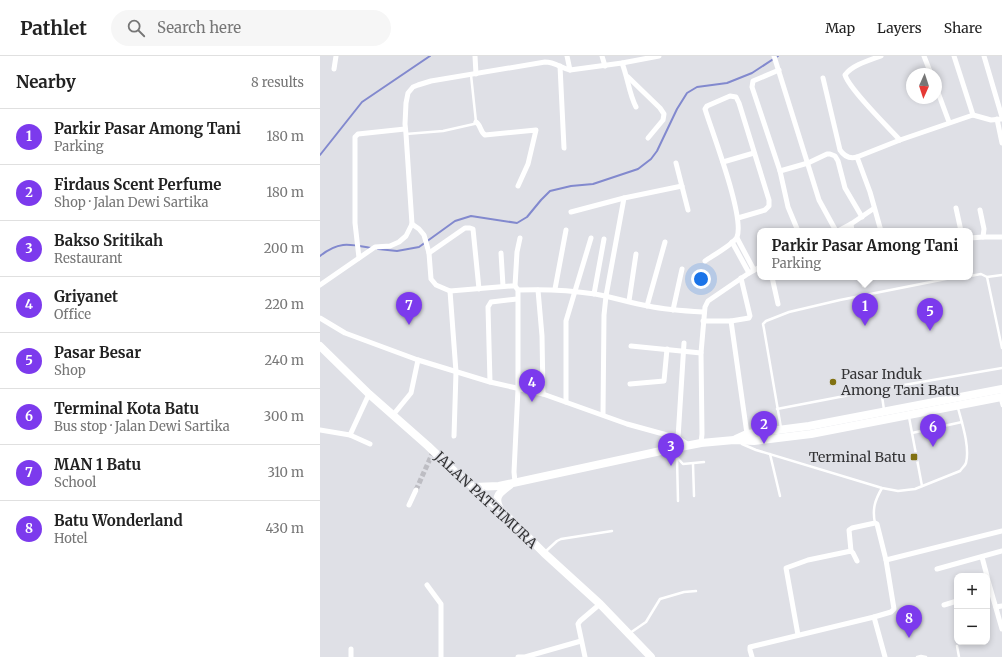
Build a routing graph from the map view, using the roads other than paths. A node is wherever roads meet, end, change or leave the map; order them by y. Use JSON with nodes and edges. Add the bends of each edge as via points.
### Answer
{"nodes":[{"id":1,"x":336,"y":56,"type":"edge"},
{"id":2,"x":475,"y":56,"type":"edge"},
{"id":3,"x":567,"y":56,"type":"edge"},
{"id":4,"x":602,"y":56,"type":"edge"},
{"id":5,"x":659,"y":56,"type":"edge"},
{"id":6,"x":881,"y":56,"type":"edge"},
{"id":7,"x":924,"y":56,"type":"edge"},
{"id":8,"x":954,"y":56,"type":"edge"},
{"id":9,"x":984,"y":56,"type":"edge"},
{"id":10,"x":774,"y":57,"type":"edge"},
{"id":11,"x":636,"y":58,"type":"edge"},
{"id":12,"x":622,"y":63,"type":"junction"},
{"id":13,"x":560,"y":66,"type":"junction"},
{"id":14,"x":605,"y":66,"type":"junction"},
{"id":15,"x":929,"y":68,"type":"edge"},
{"id":16,"x":334,"y":69,"type":"dead end"},
{"id":17,"x":570,"y":70,"type":"junction"},
{"id":18,"x":779,"y":70,"type":"junction"},
{"id":19,"x":473,"y":75,"type":"junction"},
{"id":20,"x":628,"y":78,"type":"junction"},
{"id":21,"x":823,"y":78,"type":"dead end"},
{"id":22,"x":942,"y":103,"type":"edge"},
{"id":23,"x":636,"y":107,"type":"dead end"},
{"id":24,"x":973,"y":115,"type":"junction"},
{"id":25,"x":1000,"y":118,"type":"edge"},
{"id":26,"x":476,"y":122,"type":"junction"},
{"id":27,"x":949,"y":122,"type":"junction"},
{"id":28,"x":406,"y":131,"type":"junction"},
{"id":29,"x":648,"y":138,"type":"dead end"},
{"id":30,"x":900,"y":140,"type":"junction"},
{"id":31,"x":1002,"y":143,"type":"edge"},
{"id":32,"x":564,"y":148,"type":"dead end"},
{"id":33,"x":754,"y":153,"type":"junction"},
{"id":34,"x":857,"y":157,"type":"junction"},
{"id":35,"x":723,"y":162,"type":"junction"},
{"id":36,"x":676,"y":163,"type":"dead end"},
{"id":37,"x":808,"y":163,"type":"junction"},
{"id":38,"x":780,"y":171,"type":"junction"},
{"id":39,"x":518,"y":186,"type":"dead end"},
{"id":40,"x":682,"y":186,"type":"junction"},
{"id":41,"x":624,"y":198,"type":"junction"},
{"id":42,"x":956,"y":208,"type":"dead end"},
{"id":43,"x":874,"y":209,"type":"junction"},
{"id":44,"x":688,"y":210,"type":"dead end"},
{"id":45,"x":980,"y":210,"type":"dead end"},
{"id":46,"x":571,"y":212,"type":"dead end"},
{"id":47,"x":862,"y":217,"type":"junction"},
{"id":48,"x":738,"y":218,"type":"junction"},
{"id":49,"x":412,"y":224,"type":"junction"},
{"id":50,"x":851,"y":224,"type":"junction"},
{"id":51,"x":797,"y":228,"type":"edge"},
{"id":52,"x":835,"y":228,"type":"edge"},
{"id":53,"x":843,"y":228,"type":"edge"},
{"id":54,"x":852,"y":228,"type":"edge"},
{"id":55,"x":880,"y":228,"type":"edge"},
{"id":56,"x":960,"y":228,"type":"edge"},
{"id":57,"x":566,"y":230,"type":"dead end"},
{"id":58,"x":983,"y":237,"type":"junction"},
{"id":59,"x":520,"y":238,"type":"dead end"},
{"id":60,"x":591,"y":238,"type":"dead end"},
{"id":61,"x":973,"y":238,"type":"edge"},
{"id":62,"x":1002,"y":238,"type":"edge"},
{"id":63,"x":604,"y":239,"type":"dead end"},
{"id":64,"x":734,"y":240,"type":"junction"},
{"id":65,"x":665,"y":242,"type":"dead end"},
{"id":66,"x":429,"y":253,"type":"junction"},
{"id":67,"x":501,"y":253,"type":"dead end"},
{"id":68,"x":636,"y":254,"type":"dead end"},
{"id":69,"x":359,"y":258,"type":"junction"},
{"id":70,"x":705,"y":261,"type":"dead end"},
{"id":71,"x":682,"y":269,"type":"dead end"},
{"id":72,"x":757,"y":269,"type":"edge"},
{"id":73,"x":751,"y":271,"type":"junction"},
{"id":74,"x":973,"y":275,"type":"edge"},
{"id":75,"x":1002,"y":275,"type":"edge"},
{"id":76,"x":987,"y":277,"type":"junction"},
{"id":77,"x":741,"y":278,"type":"junction"},
{"id":78,"x":773,"y":280,"type":"edge"},
{"id":79,"x":863,"y":280,"type":"edge"},
{"id":80,"x":941,"y":280,"type":"edge"},
{"id":81,"x":320,"y":285,"type":"edge"},
{"id":82,"x":864,"y":285,"type":"dead end"},
{"id":83,"x":502,"y":286,"type":"junction"},
{"id":84,"x":517,"y":288,"type":"junction"},
{"id":85,"x":480,"y":289,"type":"junction"},
{"id":86,"x":556,"y":289,"type":"junction"},
{"id":87,"x":538,"y":290,"type":"junction"},
{"id":88,"x":450,"y":291,"type":"junction"},
{"id":89,"x":574,"y":291,"type":"junction"},
{"id":90,"x":594,"y":294,"type":"junction"},
{"id":91,"x":606,"y":296,"type":"junction"},
{"id":92,"x":517,"y":299,"type":"junction"},
{"id":93,"x":630,"y":301,"type":"junction"},
{"id":94,"x":778,"y":304,"type":"dead end"},
{"id":95,"x":647,"y":306,"type":"junction"},
{"id":96,"x":673,"y":310,"type":"junction"},
{"id":97,"x":703,"y":312,"type":"junction"},
{"id":98,"x":320,"y":318,"type":"edge"},
{"id":99,"x":703,"y":321,"type":"junction"},
{"id":100,"x":731,"y":322,"type":"junction"},
{"id":101,"x":684,"y":343,"type":"dead end"},
{"id":102,"x":320,"y":346,"type":"edge"},
{"id":103,"x":631,"y":346,"type":"dead end"},
{"id":104,"x":1002,"y":348,"type":"edge"},
{"id":105,"x":667,"y":350,"type":"junction"},
{"id":106,"x":684,"y":351,"type":"junction"},
{"id":107,"x":701,"y":353,"type":"junction"},
{"id":108,"x":418,"y":360,"type":"junction"},
{"id":109,"x":1002,"y":368,"type":"edge"},
{"id":110,"x":456,"y":372,"type":"junction"},
{"id":111,"x":490,"y":382,"type":"junction"},
{"id":112,"x":630,"y":384,"type":"dead end"},
{"id":113,"x":518,"y":389,"type":"junction"},
{"id":114,"x":880,"y":389,"type":"junction"},
{"id":115,"x":1001,"y":393,"type":"edge"},
{"id":116,"x":369,"y":394,"type":"junction"},
{"id":117,"x":543,"y":394,"type":"junction"},
{"id":118,"x":566,"y":402,"type":"junction"},
{"id":119,"x":957,"y":402,"type":"junction"},
{"id":120,"x":1002,"y":406,"type":"edge"},
{"id":121,"x":777,"y":409,"type":"junction"},
{"id":122,"x":885,"y":412,"type":"junction"},
{"id":123,"x":908,"y":412,"type":"junction"},
{"id":124,"x":603,"y":414,"type":"junction"},
{"id":125,"x":393,"y":415,"type":"junction"},
{"id":126,"x":962,"y":422,"type":"junction"},
{"id":127,"x":320,"y":430,"type":"edge"},
{"id":128,"x":781,"y":430,"type":"junction"},
{"id":129,"x":810,"y":430,"type":"junction"},
{"id":130,"x":912,"y":433,"type":"junction"},
{"id":131,"x":350,"y":434,"type":"junction"},
{"id":132,"x":747,"y":434,"type":"junction"},
{"id":133,"x":454,"y":436,"type":"dead end"},
{"id":134,"x":678,"y":438,"type":"junction"},
{"id":135,"x":734,"y":440,"type":"junction"},
{"id":136,"x":701,"y":443,"type":"junction"},
{"id":137,"x":370,"y":444,"type":"dead end"},
{"id":138,"x":690,"y":446,"type":"junction"},
{"id":139,"x":670,"y":449,"type":"junction"},
{"id":140,"x":770,"y":454,"type":"junction"},
{"id":141,"x":677,"y":458,"type":"junction"},
{"id":142,"x":704,"y":462,"type":"dead end"},
{"id":143,"x":693,"y":464,"type":"junction"},
{"id":144,"x":515,"y":482,"type":"junction"},
{"id":145,"x":922,"y":486,"type":"junction"},
{"id":146,"x":473,"y":487,"type":"junction"},
{"id":147,"x":882,"y":488,"type":"junction"},
{"id":148,"x":416,"y":490,"type":"tunnel mouth"},
{"id":149,"x":694,"y":496,"type":"dead end"},
{"id":150,"x":780,"y":496,"type":"dead end"},
{"id":151,"x":678,"y":501,"type":"dead end"},
{"id":152,"x":409,"y":505,"type":"dead end"},
{"id":153,"x":502,"y":511,"type":"junction"},
{"id":154,"x":875,"y":521,"type":"junction"},
{"id":155,"x":612,"y":531,"type":"dead end"},
{"id":156,"x":1002,"y":531,"type":"edge"},
{"id":157,"x":850,"y":551,"type":"junction"},
{"id":158,"x":1002,"y":552,"type":"edge"},
{"id":159,"x":544,"y":553,"type":"junction"},
{"id":160,"x":982,"y":557,"type":"junction"},
{"id":161,"x":886,"y":560,"type":"junction"},
{"id":162,"x":857,"y":561,"type":"dead end"},
{"id":163,"x":937,"y":569,"type":"dead end"},
{"id":164,"x":986,"y":573,"type":"edge"},
{"id":165,"x":427,"y":585,"type":"dead end"},
{"id":166,"x":696,"y":591,"type":"dead end"},
{"id":167,"x":990,"y":594,"type":"edge"},
{"id":168,"x":954,"y":602,"type":"edge"},
{"id":169,"x":600,"y":604,"type":"junction"},
{"id":170,"x":944,"y":604,"type":"dead end"},
{"id":171,"x":1002,"y":606,"type":"edge"},
{"id":172,"x":996,"y":607,"type":"junction"},
{"id":173,"x":874,"y":617,"type":"junction"},
{"id":174,"x":1002,"y":629,"type":"edge"},
{"id":175,"x":628,"y":635,"type":"junction"},
{"id":176,"x":798,"y":635,"type":"junction"},
{"id":177,"x":581,"y":641,"type":"junction"},
{"id":178,"x":957,"y":646,"type":"dead end"},
{"id":179,"x":351,"y":649,"type":"dead end"},
{"id":180,"x":351,"y":657,"type":"edge"},
{"id":181,"x":441,"y":657,"type":"edge"},
{"id":182,"x":518,"y":657,"type":"edge"},
{"id":183,"x":525,"y":657,"type":"edge"},
{"id":184,"x":585,"y":657,"type":"edge"},
{"id":185,"x":651,"y":657,"type":"edge"},
{"id":186,"x":752,"y":657,"type":"edge"},
{"id":187,"x":885,"y":657,"type":"edge"},
{"id":188,"x":917,"y":657,"type":"edge"},
{"id":189,"x":926,"y":657,"type":"edge"},
{"id":190,"x":959,"y":657,"type":"edge"}],
"edges":[{"from":1,"to":16,"type":"street"},
{"from":2,"to":19,"type":"street"},
{"from":3,"to":17,"type":"street"},
{"from":4,"to":14,"type":"street"},
{"from":5,"to":11,"type":"street"},
{"from":6,"to":30,"type":"street","via":[[848,71],[845,75]]},
{"from":7,"to":15,"type":"street"},
{"from":8,"to":24,"type":"street"},
{"from":9,"to":25,"type":"street"},
{"from":10,"to":18,"type":"street"},
{"from":11,"to":12,"type":"street"},
{"from":12,"to":14,"type":"street"},
{"from":12,"to":20,"type":"street"},
{"from":13,"to":17,"type":"street"},
{"from":13,"to":19,"type":"street","via":[[545,62]]},
{"from":13,"to":32,"type":"street"},
{"from":14,"to":17,"type":"street"},
{"from":18,"to":37,"type":"street"},
{"from":18,"to":38,"type":"street","via":[[753,81],[752,87]]},
{"from":19,"to":26,"type":"lane"},
{"from":19,"to":28,"type":"street","via":[[431,81],[413,87],[408,93],[406,103]]},
{"from":20,"to":23,"type":"street"},
{"from":20,"to":29,"type":"street","via":[[664,114],[664,120]]},
{"from":21,"to":34,"type":"street","via":[[840,150],[848,157]]},
{"from":22,"to":27,"type":"street"},
{"from":24,"to":25,"type":"street","via":[[991,120]]},
{"from":24,"to":27,"type":"street"},
{"from":25,"to":31,"type":"street"},
{"from":26,"to":28,"type":"lane","via":[[443,131]]},
{"from":26,"to":39,"type":"street","via":[[485,135],[536,130],[528,164]]},
{"from":27,"to":30,"type":"street"},
{"from":28,"to":49,"type":"street"},
{"from":28,"to":69,"type":"street","via":[[358,134],[355,137],[355,223]]},
{"from":30,"to":34,"type":"street"},
{"from":33,"to":35,"type":"street"},
{"from":33,"to":35,"type":"street","via":[[739,103],[736,98],[730,96],[706,106],[705,109]]},
{"from":33,"to":48,"type":"street","via":[[768,206],[765,210]]},
{"from":34,"to":43,"type":"street"},
{"from":35,"to":48,"type":"street"},
{"from":36,"to":40,"type":"street"},
{"from":37,"to":38,"type":"street"},
{"from":37,"to":47,"type":"street","via":[[828,154],[836,158],[845,188]]},
{"from":37,"to":52,"type":"street","via":[[819,200]]},
{"from":38,"to":51,"type":"street","via":[[788,207]]},
{"from":40,"to":41,"type":"street"},
{"from":40,"to":44,"type":"street"},
{"from":41,"to":46,"type":"street"},
{"from":41,"to":91,"type":"street"},
{"from":42,"to":56,"type":"street"},
{"from":43,"to":47,"type":"street"},
{"from":43,"to":55,"type":"street"},
{"from":45,"to":58,"type":"street"},
{"from":47,"to":50,"type":"street"},
{"from":48,"to":64,"type":"street","via":[[738,230]]},
{"from":49,"to":66,"type":"street","via":[[424,235]]},
{"from":49,"to":69,"type":"street","via":[[406,236],[399,242],[390,246],[375,247]]},
{"from":50,"to":53,"type":"street"},
{"from":50,"to":54,"type":"street"},
{"from":57,"to":86,"type":"street"},
{"from":58,"to":61,"type":"street"},
{"from":58,"to":62,"type":"street"},
{"from":59,"to":84,"type":"street","via":[[517,252]]},
{"from":60,"to":89,"type":"street"},
{"from":63,"to":90,"type":"street"},
{"from":64,"to":70,"type":"street"},
{"from":64,"to":73,"type":"street"},
{"from":65,"to":95,"type":"street"},
{"from":66,"to":85,"type":"street","via":[[465,228],[473,229]]},
{"from":66,"to":88,"type":"street","via":[[433,282],[436,286]]},
{"from":67,"to":83,"type":"street"},
{"from":68,"to":93,"type":"street"},
{"from":69,"to":81,"type":"street"},
{"from":71,"to":96,"type":"street"},
{"from":72,"to":73,"type":"street"},
{"from":73,"to":77,"type":"street"},
{"from":74,"to":76,"type":"lane","via":[[981,274]]},
{"from":75,"to":76,"type":"lane"},
{"from":76,"to":104,"type":"lane"},
{"from":77,"to":97,"type":"street","via":[[708,300]]},
{"from":77,"to":100,"type":"street","via":[[750,317]]},
{"from":78,"to":94,"type":"street"},
{"from":79,"to":82,"type":"street"},
{"from":80,"to":121,"type":"lane","via":[[788,312],[766,321],[763,324]]},
{"from":83,"to":84,"type":"street"},
{"from":83,"to":85,"type":"street"},
{"from":84,"to":87,"type":"street"},
{"from":84,"to":92,"type":"street"},
{"from":85,"to":88,"type":"street"},
{"from":86,"to":87,"type":"street"},
{"from":86,"to":89,"type":"street"},
{"from":87,"to":117,"type":"street"},
{"from":88,"to":110,"type":"street"},
{"from":89,"to":90,"type":"street"},
{"from":89,"to":118,"type":"street","via":[[565,326]]},
{"from":90,"to":91,"type":"street"},
{"from":91,"to":93,"type":"street"},
{"from":91,"to":124,"type":"street","via":[[603,321]]},
{"from":92,"to":111,"type":"street","via":[[491,302],[488,307]]},
{"from":92,"to":113,"type":"street"},
{"from":93,"to":95,"type":"street"},
{"from":95,"to":96,"type":"street"},
{"from":96,"to":97,"type":"street"},
{"from":97,"to":99,"type":"street"},
{"from":98,"to":108,"type":"street","via":[[345,333]]},
{"from":99,"to":100,"type":"street"},
{"from":99,"to":107,"type":"street"},
{"from":100,"to":132,"type":"street"},
{"from":101,"to":106,"type":"street"},
{"from":102,"to":116,"type":"main road","name":"JALAN PATTIMURA"},
{"from":103,"to":105,"type":"street"},
{"from":105,"to":106,"type":"street"},
{"from":105,"to":112,"type":"street","via":[[664,381]]},
{"from":106,"to":107,"type":"street"},
{"from":106,"to":134,"type":"street"},
{"from":107,"to":136,"type":"street"},
{"from":108,"to":110,"type":"street"},
{"from":108,"to":125,"type":"street","via":[[411,393]]},
{"from":109,"to":114,"type":"lane"},
{"from":110,"to":111,"type":"street"},
{"from":110,"to":133,"type":"street"},
{"from":111,"to":113,"type":"street"},
{"from":113,"to":117,"type":"street"},
{"from":113,"to":144,"type":"street"},
{"from":114,"to":121,"type":"lane"},
{"from":114,"to":122,"type":"lane"},
{"from":115,"to":119,"type":"main road"},
{"from":115,"to":120,"type":"lane"},
{"from":116,"to":125,"type":"main road","name":"JALAN PATTIMURA"},
{"from":116,"to":131,"type":"street"},
{"from":117,"to":118,"type":"street"},
{"from":118,"to":124,"type":"street"},
{"from":119,"to":123,"type":"main road"},
{"from":119,"to":126,"type":"lane"},
{"from":121,"to":128,"type":"lane"},
{"from":122,"to":123,"type":"main road"},
{"from":122,"to":129,"type":"main road"},
{"from":123,"to":129,"type":"main road"},
{"from":123,"to":130,"type":"lane"},
{"from":124,"to":134,"type":"street","via":[[627,424]]},
{"from":125,"to":146,"type":"main road","name":"JALAN PATTIMURA"},
{"from":126,"to":130,"type":"lane"},
{"from":126,"to":145,"type":"lane","via":[[966,440],[965,465],[960,471]]},
{"from":127,"to":131,"type":"street"},
{"from":128,"to":129,"type":"main road"},
{"from":128,"to":132,"type":"main road"},
{"from":129,"to":135,"type":"main road","via":[[754,441]]},
{"from":130,"to":145,"type":"lane"},
{"from":131,"to":137,"type":"street"},
{"from":132,"to":135,"type":"main road"},
{"from":134,"to":138,"type":"street"},
{"from":135,"to":136,"type":"main road"},
{"from":135,"to":140,"type":"lane"},
{"from":136,"to":138,"type":"main road"},
{"from":138,"to":139,"type":"main road"},
{"from":139,"to":141,"type":"lane"},
{"from":139,"to":144,"type":"main road"},
{"from":140,"to":147,"type":"lane"},
{"from":140,"to":150,"type":"lane"},
{"from":141,"to":143,"type":"lane","via":[[683,464]]},
{"from":141,"to":151,"type":"lane"},
{"from":142,"to":143,"type":"lane"},
{"from":143,"to":149,"type":"lane"},
{"from":144,"to":146,"type":"main road","via":[[499,486]]},
{"from":144,"to":153,"type":"main road","via":[[498,496],[497,504]]},
{"from":145,"to":147,"type":"lane","via":[[898,491]]},
{"from":146,"to":153,"type":"main road","name":"JALAN PATTIMURA"},
{"from":147,"to":154,"type":"lane","via":[[876,497]]},
{"from":148,"to":152,"type":"street"},
{"from":153,"to":159,"type":"main road","name":"JALAN PATTIMURA"},
{"from":154,"to":157,"type":"street","via":[[849,530]]},
{"from":154,"to":161,"type":"street"},
{"from":155,"to":159,"type":"lane","via":[[561,539]]},
{"from":156,"to":161,"type":"street"},
{"from":157,"to":162,"type":"street"},
{"from":157,"to":176,"type":"street","via":[[808,560],[786,568]]},
{"from":158,"to":160,"type":"street"},
{"from":159,"to":169,"type":"main road","name":"JALAN PATTIMURA"},
{"from":160,"to":163,"type":"street"},
{"from":160,"to":164,"type":"street"},
{"from":161,"to":173,"type":"street","via":[[894,609]]},
{"from":165,"to":181,"type":"street","via":[[441,604]]},
{"from":166,"to":175,"type":"lane","via":[[660,599],[646,622]]},
{"from":167,"to":172,"type":"street"},
{"from":168,"to":170,"type":"street"},
{"from":169,"to":175,"type":"main road","name":"JALAN PATTIMURA"},
{"from":169,"to":177,"type":"street","via":[[578,624]]},
{"from":171,"to":172,"type":"street"},
{"from":172,"to":174,"type":"street"},
{"from":173,"to":176,"type":"street"},
{"from":173,"to":187,"type":"street"},
{"from":175,"to":185,"type":"main road","name":"JALAN PATTIMURA"},
{"from":176,"to":186,"type":"street","via":[[750,647]]},
{"from":177,"to":183,"type":"street"},
{"from":177,"to":184,"type":"street"},
{"from":178,"to":190,"type":"lane"},
{"from":179,"to":180,"type":"street"},
{"from":182,"to":183,"type":"street"},
{"from":188,"to":189,"type":"lane"}]}
